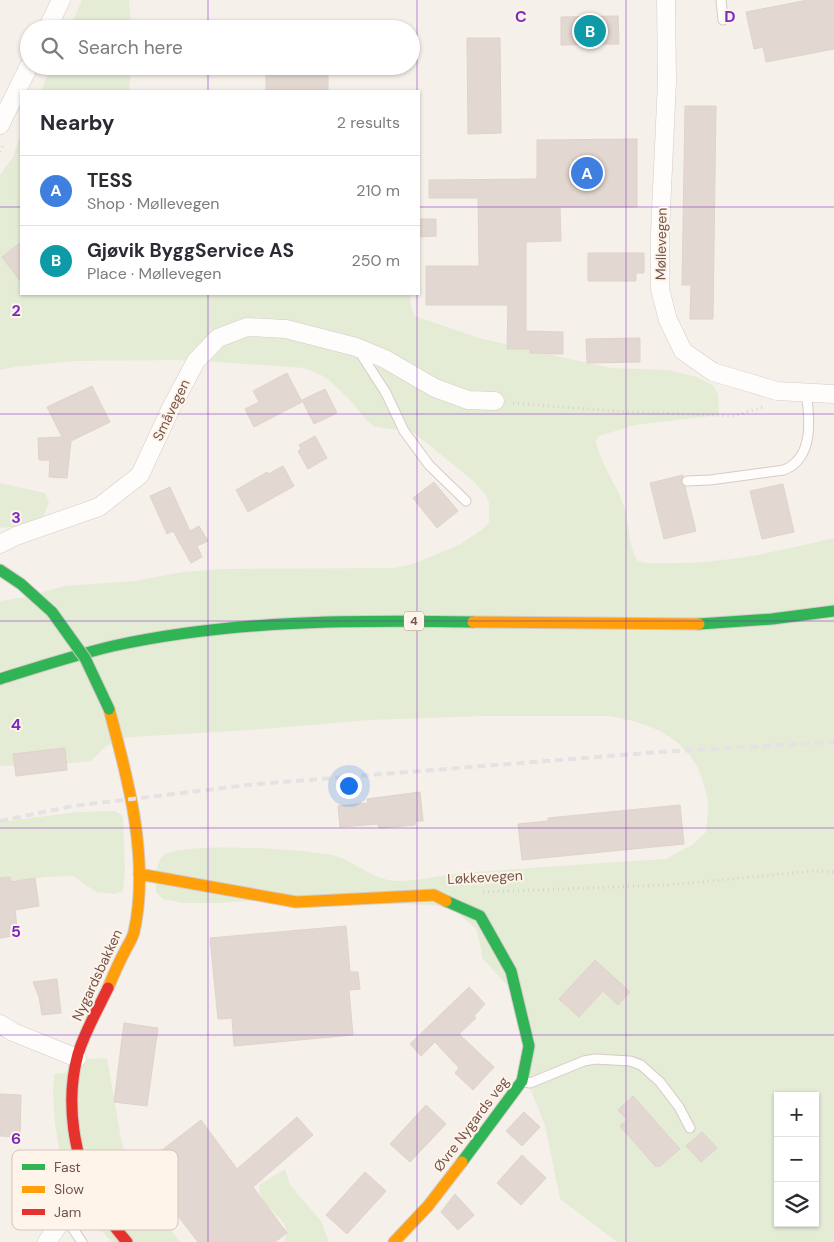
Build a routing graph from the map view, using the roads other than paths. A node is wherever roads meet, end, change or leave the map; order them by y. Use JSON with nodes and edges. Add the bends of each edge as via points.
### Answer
{"nodes":[{"id":1,"x":61,"y":0,"type":"edge"},
{"id":2,"x":666,"y":0,"type":"edge"},
{"id":3,"x":721,"y":0,"type":"edge"},
{"id":4,"x":51,"y":20,"type":"edge"},
{"id":5,"x":723,"y":20,"type":"dead end"},
{"id":6,"x":25,"y":75,"type":"edge"},
{"id":7,"x":0,"y":125,"type":"edge"},
{"id":8,"x":356,"y":347,"type":"junction"},
{"id":9,"x":806,"y":393,"type":"junction"},
{"id":10,"x":834,"y":394,"type":"edge"},
{"id":11,"x":495,"y":401,"type":"road end"},
{"id":12,"x":687,"y":481,"type":"dead end"},
{"id":13,"x":466,"y":501,"type":"dead end"},
{"id":14,"x":0,"y":544,"type":"edge"},
{"id":15,"x":0,"y":570,"type":"edge"},
{"id":16,"x":834,"y":611,"type":"edge"},
{"id":17,"x":0,"y":679,"type":"edge"},
{"id":18,"x":139,"y":874,"type":"junction"},
{"id":19,"x":434,"y":894,"type":"joint"},
{"id":20,"x":0,"y":1024,"type":"edge"},
{"id":21,"x":78,"y":1058,"type":"junction"},
{"id":22,"x":522,"y":1081,"type":"junction"},
{"id":23,"x":690,"y":1128,"type":"dead end"},
{"id":24,"x":79,"y":1150,"type":"edge"},
{"id":25,"x":55,"y":1230,"type":"edge"},
{"id":26,"x":74,"y":1230,"type":"edge"},
{"id":27,"x":117,"y":1230,"type":"edge"},
{"id":28,"x":47,"y":1242,"type":"edge"},
{"id":29,"x":82,"y":1242,"type":"edge"},
{"id":30,"x":127,"y":1242,"type":"edge"},
{"id":31,"x":394,"y":1242,"type":"edge"}],
"edges":[{"from":1,"to":4,"type":"street"},
{"from":2,"to":9,"type":"street","name":"Møllevegen","via":[[667,81],[660,289],[668,320],[683,351],[713,372],[777,391]]},
{"from":3,"to":5,"type":"lane"},
{"from":6,"to":7,"type":"street"},
{"from":8,"to":11,"type":"street","name":"Småvegen","via":[[385,359],[435,388],[468,400]]},
{"from":8,"to":13,"type":"lane","via":[[386,393],[404,431],[429,465]]},
{"from":8,"to":14,"type":"street","name":"Småvegen","via":[[286,329],[247,327],[218,338],[196,361],[140,475],[99,507]]},
{"from":9,"to":10,"type":"street","name":"Møllevegen"},
{"from":9,"to":12,"type":"lane","via":[[810,416],[808,437],[800,458],[790,468]]},
{"from":15,"to":18,"type":"main road","name":"Nygardsbakken","bridge":true,"via":[[52,612],[80,648],[92,670],[109,709],[119,747],[134,815]]},
{"from":16,"to":17,"type":"main road","number":"4","via":[[698,624],[411,621],[268,625],[182,634],[114,646]]},
{"from":18,"to":19,"type":"main road","name":"Løkkevegen","via":[[296,902]]},
{"from":18,"to":21,"type":"main road","name":"Nygardsbakken","via":[[134,932]]},
{"from":19,"to":22,"type":"main road","name":"Øvre Nygards veg","via":[[480,916],[511,970],[529,1046]]},
{"from":20,"to":21,"type":"street"},
{"from":21,"to":24,"type":"main road","name":"Nygardsbakken","via":[[73,1089],[75,1136]]},
{"from":22,"to":23,"type":"lane","via":[[530,1083],[584,1061],[630,1061],[660,1082]]},
{"from":22,"to":31,"type":"main road","name":"Øvre Nygards veg","via":[[434,1198]]},
{"from":25,"to":28,"type":"street"},
{"from":26,"to":29,"type":"lane"},
{"from":27,"to":30,"type":"main road","name":"Nygardsbakken"}]}
